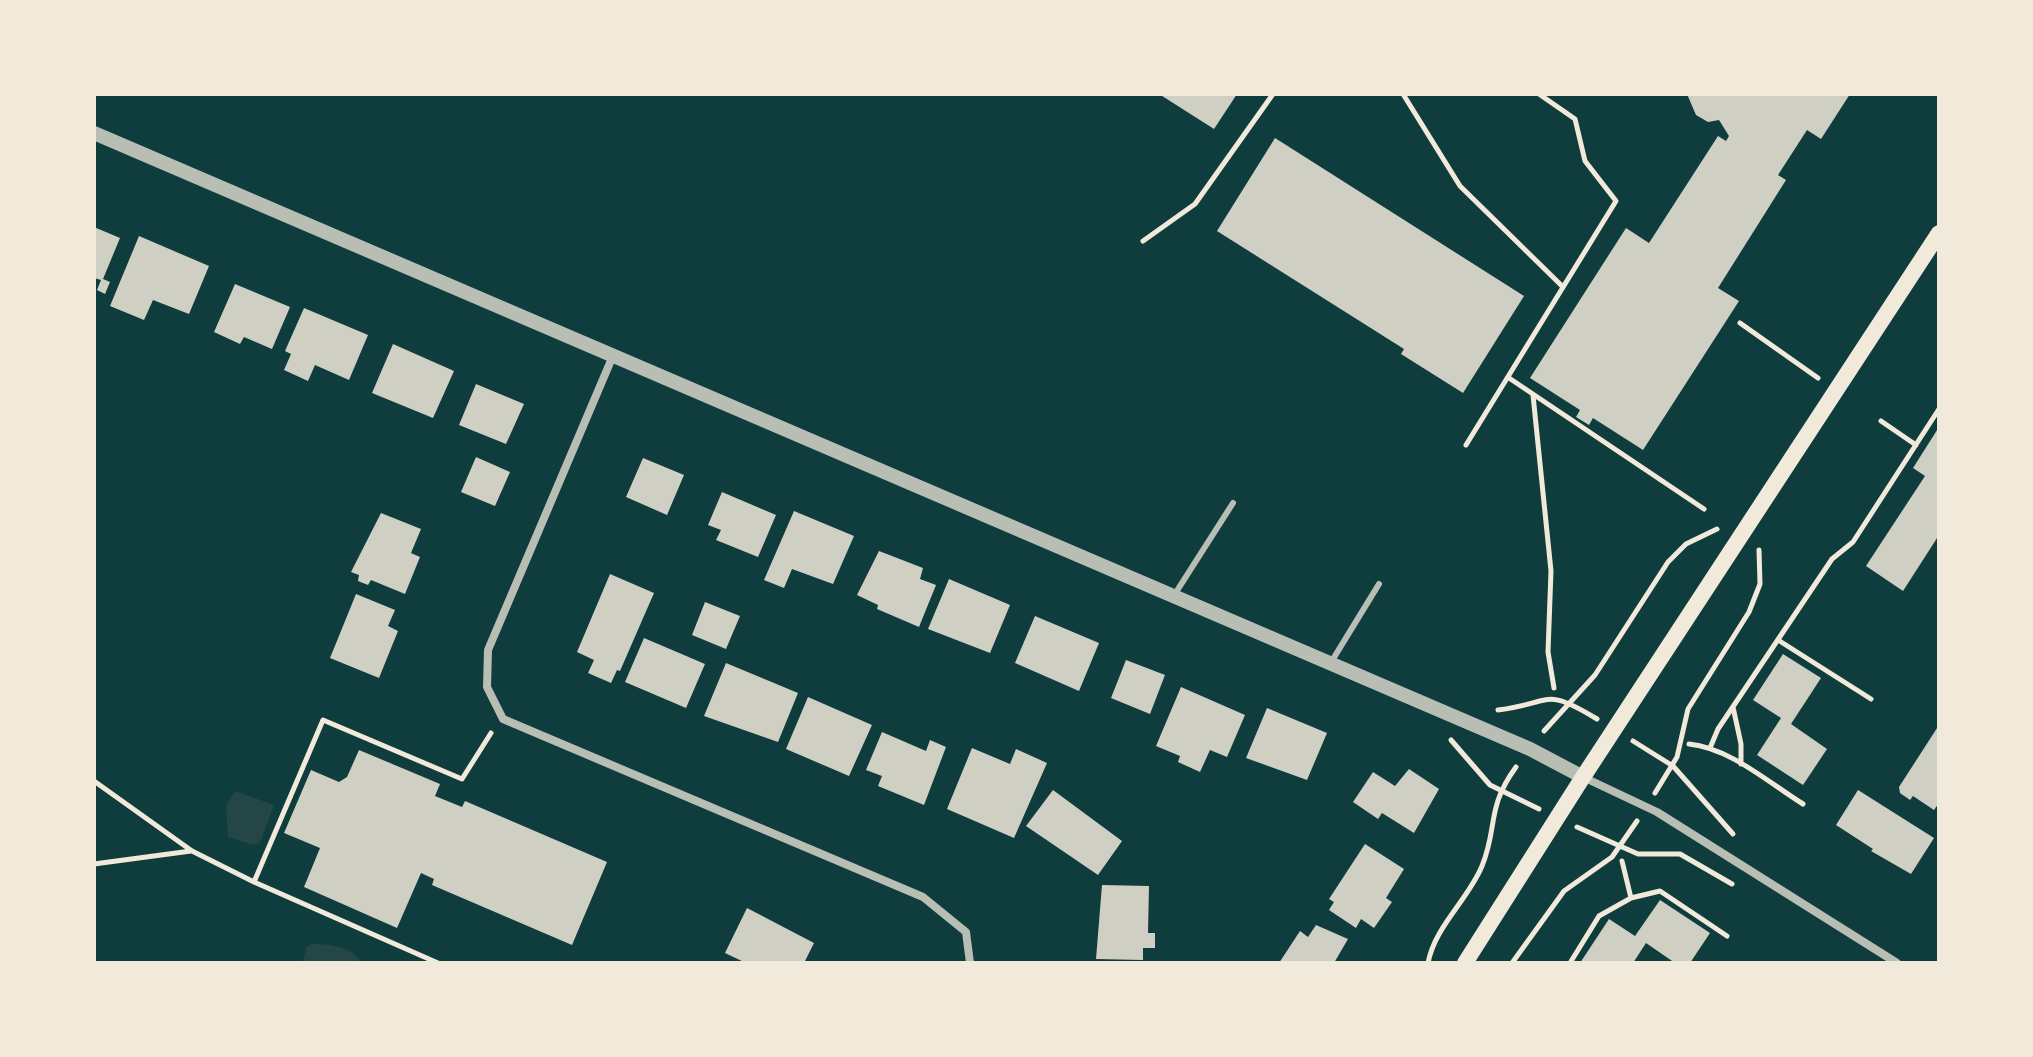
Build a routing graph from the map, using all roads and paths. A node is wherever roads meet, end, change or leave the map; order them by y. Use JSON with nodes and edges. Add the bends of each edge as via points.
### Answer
{"nodes":[{"id":1,"x":1273,"y":94,"type":"edge"},
{"id":2,"x":1403,"y":94,"type":"edge"},
{"id":3,"x":1539,"y":94,"type":"edge"},
{"id":4,"x":94,"y":133,"type":"edge"},
{"id":5,"x":1939,"y":233,"type":"edge"},
{"id":6,"x":1143,"y":241,"type":"dead end"},
{"id":7,"x":1563,"y":287,"type":"junction"},
{"id":8,"x":1740,"y":323,"type":"dead end"},
{"id":9,"x":612,"y":358,"type":"junction"},
{"id":10,"x":1509,"y":378,"type":"junction"},
{"id":11,"x":1836,"y":390,"type":"junction"},
{"id":12,"x":1533,"y":395,"type":"junction"},
{"id":13,"x":1939,"y":409,"type":"edge"},
{"id":14,"x":1881,"y":421,"type":"dead end"},
{"id":15,"x":1466,"y":445,"type":"dead end"},
{"id":16,"x":1916,"y":445,"type":"junction"},
{"id":17,"x":1233,"y":503,"type":"dead end"},
{"id":18,"x":1704,"y":509,"type":"dead end"},
{"id":19,"x":1758,"y":510,"type":"junction"},
{"id":20,"x":1379,"y":584,"type":"dead end"},
{"id":21,"x":1173,"y":597,"type":"junction"},
{"id":22,"x":1778,"y":640,"type":"junction"},
{"id":23,"x":1330,"y":664,"type":"junction"},
{"id":24,"x":1554,"y":688,"type":"dead end"},
{"id":25,"x":1871,"y":699,"type":"dead end"},
{"id":26,"x":1733,"y":705,"type":"junction"},
{"id":27,"x":1428,"y":706,"type":"junction"},
{"id":28,"x":503,"y":719,"type":"junction"},
{"id":29,"x":1553,"y":720,"type":"dead end"},
{"id":30,"x":1689,"y":744,"type":"dead end"},
{"id":31,"x":1710,"y":748,"type":"junction"},
{"id":32,"x":1741,"y":765,"type":"junction"},
{"id":33,"x":1511,"y":774,"type":"dead end"},
{"id":34,"x":1583,"y":777,"type":"junction"},
{"id":35,"x":94,"y":781,"type":"edge"},
{"id":36,"x":1500,"y":791,"type":"junction"},
{"id":37,"x":1803,"y":804,"type":"dead end"},
{"id":38,"x":1646,"y":806,"type":"junction"},
{"id":39,"x":1557,"y":817,"type":"junction"},
{"id":40,"x":1620,"y":847,"type":"junction"},
{"id":41,"x":192,"y":851,"type":"junction"},
{"id":42,"x":1622,"y":861,"type":"dead end"},
{"id":43,"x":94,"y":864,"type":"edge"},
{"id":44,"x":1767,"y":878,"type":"junction"},
{"id":45,"x":254,"y":882,"type":"junction"},
{"id":46,"x":1631,"y":898,"type":"junction"},
{"id":47,"x":1727,"y":936,"type":"dead end"},
{"id":48,"x":438,"y":963,"type":"edge"},
{"id":49,"x":970,"y":963,"type":"edge"},
{"id":50,"x":1428,"y":963,"type":"edge"},
{"id":51,"x":1465,"y":963,"type":"edge"},
{"id":52,"x":1512,"y":963,"type":"edge"},
{"id":53,"x":1570,"y":963,"type":"edge"},
{"id":54,"x":1897,"y":963,"type":"edge"}],
"edges":[{"from":1,"to":6,"type":"path","via":[[1195,204]]},
{"from":2,"to":7,"type":"path","via":[[1460,186]]},
{"from":3,"to":7,"type":"path","via":[[1575,119],[1585,161],[1616,201]]},
{"from":4,"to":9,"type":"street"},
{"from":5,"to":11,"type":"main road"},
{"from":7,"to":10,"type":"path"},
{"from":8,"to":11,"type":"path"},
{"from":9,"to":21,"type":"street"},
{"from":9,"to":28,"type":"street","via":[[488,650],[487,687]]},
{"from":10,"to":12,"type":"path"},
{"from":10,"to":15,"type":"path"},
{"from":11,"to":19,"type":"main road"},
{"from":12,"to":18,"type":"path"},
{"from":12,"to":24,"type":"path","via":[[1551,571],[1548,652]]},
{"from":13,"to":16,"type":"path"},
{"from":14,"to":16,"type":"path"},
{"from":16,"to":22,"type":"path","via":[[1853,542],[1832,559]]},
{"from":17,"to":21,"type":"lane"},
{"from":19,"to":29,"type":"path","via":[[1686,544],[1674,556],[1595,675]]},
{"from":19,"to":34,"type":"main road"},
{"from":19,"to":38,"type":"path","via":[[1758,591],[1688,709],[1677,757]]},
{"from":20,"to":23,"type":"lane"},
{"from":21,"to":23,"type":"street"},
{"from":22,"to":25,"type":"path"},
{"from":22,"to":26,"type":"path"},
{"from":23,"to":27,"type":"street"},
{"from":26,"to":31,"type":"path"},
{"from":26,"to":32,"type":"path"},
{"from":27,"to":34,"type":"street"},
{"from":27,"to":36,"type":"path","via":[[1454,744]]},
{"from":28,"to":45,"type":"path","via":[[462,779],[323,720]]},
{"from":28,"to":49,"type":"street","via":[[923,897],[966,932]]},
{"from":30,"to":31,"type":"path"},
{"from":31,"to":32,"type":"path"},
{"from":32,"to":37,"type":"path"},
{"from":33,"to":36,"type":"path"},
{"from":34,"to":38,"type":"street"},
{"from":34,"to":39,"type":"main road"},
{"from":35,"to":41,"type":"path"},
{"from":36,"to":39,"type":"path"},
{"from":36,"to":50,"type":"path","via":[[1481,868],[1435,941]]},
{"from":38,"to":40,"type":"path"},
{"from":38,"to":44,"type":"street"},
{"from":39,"to":40,"type":"path"},
{"from":39,"to":51,"type":"main road"},
{"from":40,"to":44,"type":"path","via":[[1645,856],[1680,854],[1727,883]]},
{"from":40,"to":52,"type":"path","via":[[1564,891]]},
{"from":41,"to":43,"type":"path"},
{"from":41,"to":45,"type":"path"},
{"from":42,"to":46,"type":"path"},
{"from":44,"to":54,"type":"street"},
{"from":45,"to":48,"type":"path"},
{"from":46,"to":47,"type":"path","via":[[1660,891]]},
{"from":46,"to":53,"type":"path","via":[[1599,916]]}]}
